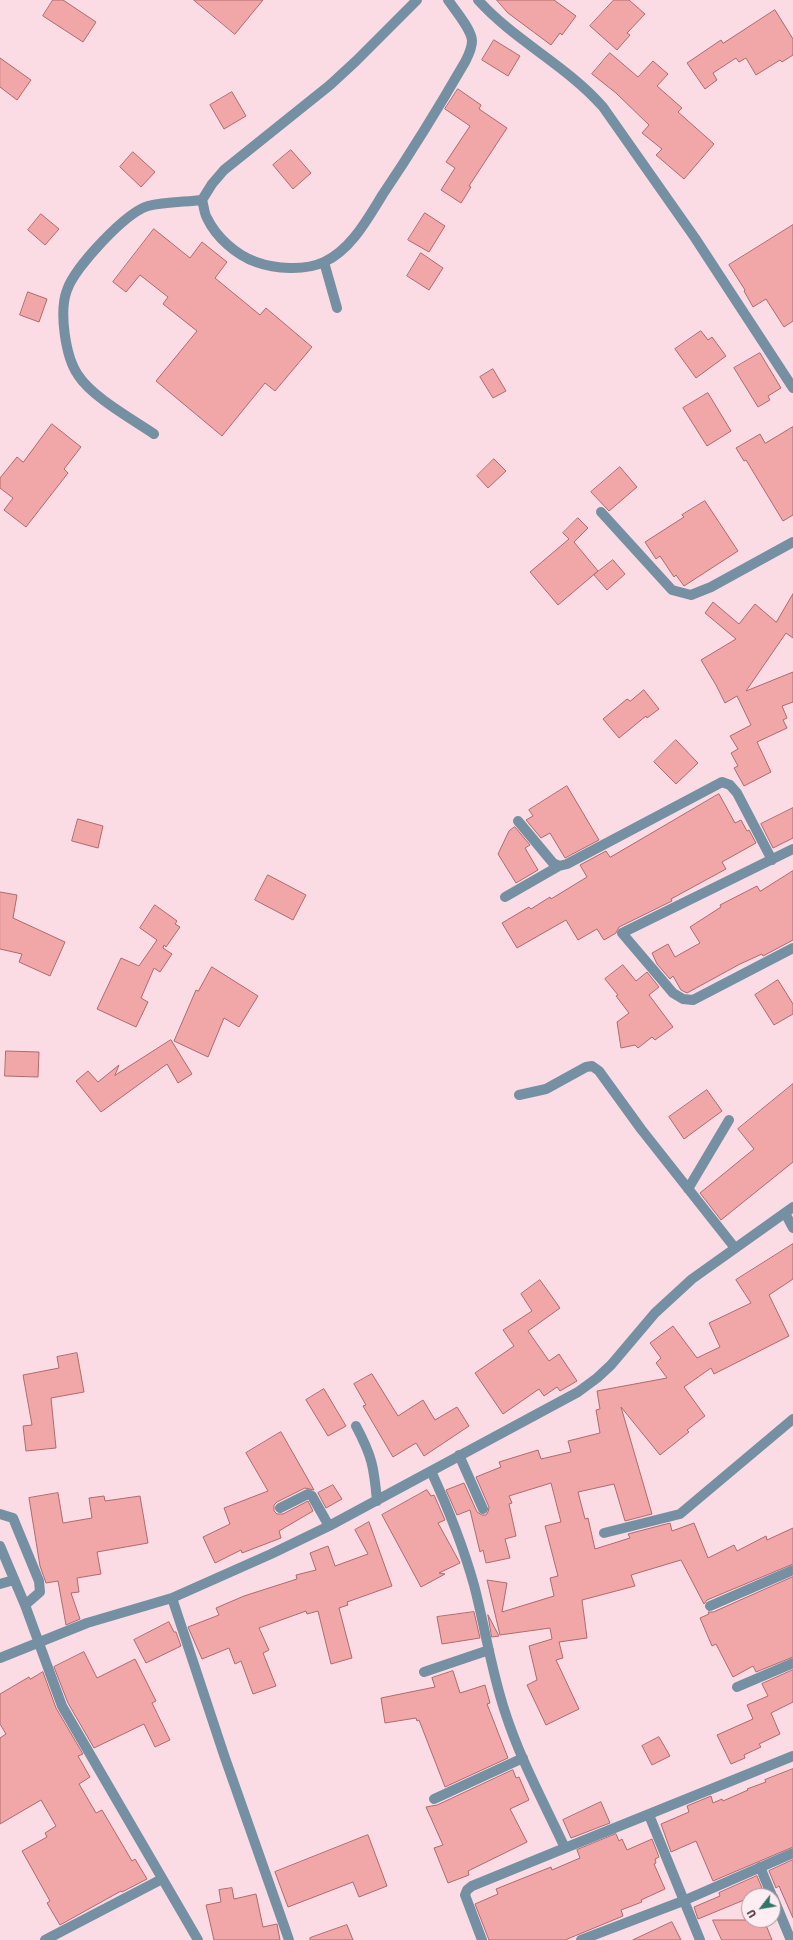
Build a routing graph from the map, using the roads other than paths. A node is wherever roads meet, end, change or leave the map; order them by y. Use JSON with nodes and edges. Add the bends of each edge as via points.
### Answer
{"nodes":[{"id":1,"x":417,"y":0,"type":"edge"},
{"id":2,"x":448,"y":0,"type":"edge"},
{"id":3,"x":478,"y":0,"type":"edge"},
{"id":4,"x":202,"y":200,"type":"junction"},
{"id":5,"x":324,"y":262,"type":"junction"},
{"id":6,"x":337,"y":308,"type":"dead end"},
{"id":7,"x":793,"y":388,"type":"edge"},
{"id":8,"x":154,"y":434,"type":"dead end"},
{"id":9,"x":601,"y":512,"type":"dead end"},
{"id":10,"x":793,"y":542,"type":"edge"},
{"id":11,"x":518,"y":821,"type":"dead end"},
{"id":12,"x":793,"y":849,"type":"edge"},
{"id":13,"x":772,"y":860,"type":"junction"},
{"id":14,"x":559,"y":866,"type":"junction"},
{"id":15,"x":506,"y":897,"type":"dead end"},
{"id":16,"x":793,"y":948,"type":"edge"},
{"id":17,"x":519,"y":1095,"type":"dead end"},
{"id":18,"x":729,"y":1120,"type":"dead end"},
{"id":19,"x":688,"y":1189,"type":"junction"},
{"id":20,"x":789,"y":1210,"type":"edge"},
{"id":21,"x":793,"y":1228,"type":"edge"},
{"id":22,"x":735,"y":1248,"type":"junction"},
{"id":23,"x":793,"y":1419,"type":"edge"},
{"id":24,"x":356,"y":1426,"type":"dead end"},
{"id":25,"x":459,"y":1455,"type":"junction"},
{"id":26,"x":431,"y":1471,"type":"junction"},
{"id":27,"x":377,"y":1501,"type":"junction"},
{"id":28,"x":280,"y":1508,"type":"dead end"},
{"id":29,"x":483,"y":1509,"type":"dead end"},
{"id":30,"x":0,"y":1514,"type":"edge"},
{"id":31,"x":329,"y":1526,"type":"junction"},
{"id":32,"x":604,"y":1533,"type":"dead end"},
{"id":33,"x":0,"y":1546,"type":"edge"},
{"id":34,"x":793,"y":1570,"type":"edge"},
{"id":35,"x":14,"y":1580,"type":"junction"},
{"id":36,"x":0,"y":1584,"type":"edge"},
{"id":37,"x":172,"y":1598,"type":"junction"},
{"id":38,"x":25,"y":1605,"type":"junction"},
{"id":39,"x":710,"y":1606,"type":"dead end"},
{"id":40,"x":38,"y":1644,"type":"junction"},
{"id":41,"x":489,"y":1650,"type":"junction"},
{"id":42,"x":0,"y":1658,"type":"edge"},
{"id":43,"x":793,"y":1663,"type":"edge"},
{"id":44,"x":424,"y":1672,"type":"dead end"},
{"id":45,"x":737,"y":1687,"type":"dead end"},
{"id":46,"x":793,"y":1756,"type":"edge"},
{"id":47,"x":523,"y":1758,"type":"junction"},
{"id":48,"x":434,"y":1799,"type":"dead end"},
{"id":49,"x":649,"y":1815,"type":"junction"},
{"id":50,"x":565,"y":1848,"type":"junction"},
{"id":51,"x":793,"y":1853,"type":"edge"},
{"id":52,"x":760,"y":1867,"type":"junction"},
{"id":53,"x":162,"y":1879,"type":"junction"},
{"id":54,"x":769,"y":1888,"type":"edge"},
{"id":55,"x":683,"y":1901,"type":"junction"},
{"id":56,"x":781,"y":1916,"type":"edge"},
{"id":57,"x":790,"y":1938,"type":"dead end"},
{"id":58,"x":45,"y":1940,"type":"edge"},
{"id":59,"x":198,"y":1940,"type":"edge"},
{"id":60,"x":289,"y":1940,"type":"edge"},
{"id":61,"x":482,"y":1940,"type":"edge"},
{"id":62,"x":581,"y":1940,"type":"edge"},
{"id":63,"x":700,"y":1940,"type":"edge"}],
"edges":[{"from":1,"to":4,"type":"street","via":[[330,85],[224,170]]},
{"from":2,"to":5,"type":"street","via":[[472,40],[465,62],[411,153],[356,235]]},
{"from":3,"to":7,"type":"street","via":[[510,30],[568,73],[603,107],[695,238]]},
{"from":4,"to":5,"type":"street","via":[[207,218],[216,233],[246,258],[264,265],[282,267],[302,267]]},
{"from":4,"to":8,"type":"street","via":[[148,206],[128,218],[107,237],[72,278],[64,301],[65,333],[77,374],[90,389]]},
{"from":5,"to":6,"type":"street"},
{"from":9,"to":10,"type":"street","via":[[672,590],[691,595],[711,587]]},
{"from":11,"to":14,"type":"street","via":[[553,863]]},
{"from":12,"to":13,"type":"street"},
{"from":13,"to":14,"type":"street","via":[[737,793],[722,782]]},
{"from":13,"to":16,"type":"street","via":[[622,934],[673,993],[683,1000],[693,1000]]},
{"from":14,"to":15,"type":"street"},
{"from":17,"to":19,"type":"street","via":[[546,1089],[592,1066],[599,1071]]},
{"from":18,"to":19,"type":"street"},
{"from":19,"to":22,"type":"street"},
{"from":20,"to":21,"type":"street"},
{"from":20,"to":22,"type":"street"},
{"from":22,"to":25,"type":"street","via":[[692,1279],[655,1313],[597,1378],[578,1392]]},
{"from":23,"to":32,"type":"street","via":[[680,1514]]},
{"from":24,"to":27,"type":"street","via":[[369,1449]]},
{"from":25,"to":26,"type":"street"},
{"from":25,"to":29,"type":"street"},
{"from":26,"to":27,"type":"street"},
{"from":26,"to":41,"type":"street","via":[[461,1544],[474,1585]]},
{"from":27,"to":31,"type":"street"},
{"from":28,"to":31,"type":"street","via":[[308,1494],[312,1496]]},
{"from":30,"to":38,"type":"street","via":[[13,1518],[39,1581],[40,1592]]},
{"from":31,"to":37,"type":"street"},
{"from":33,"to":35,"type":"street"},
{"from":34,"to":39,"type":"street"},
{"from":35,"to":36,"type":"street"},
{"from":35,"to":38,"type":"street"},
{"from":37,"to":40,"type":"street","via":[[87,1623]]},
{"from":37,"to":60,"type":"street"},
{"from":38,"to":40,"type":"street"},
{"from":40,"to":42,"type":"street"},
{"from":40,"to":53,"type":"street","via":[[62,1706]]},
{"from":41,"to":44,"type":"street"},
{"from":41,"to":47,"type":"street","via":[[505,1712]]},
{"from":43,"to":45,"type":"street"},
{"from":46,"to":49,"type":"street"},
{"from":47,"to":48,"type":"street"},
{"from":47,"to":50,"type":"street"},
{"from":49,"to":50,"type":"street"},
{"from":49,"to":55,"type":"street"},
{"from":50,"to":61,"type":"street","via":[[467,1890],[465,1895]]},
{"from":51,"to":52,"type":"street"},
{"from":52,"to":54,"type":"street"},
{"from":52,"to":55,"type":"street"},
{"from":53,"to":58,"type":"street"},
{"from":53,"to":59,"type":"street"},
{"from":55,"to":62,"type":"street"},
{"from":55,"to":63,"type":"street"},
{"from":56,"to":57,"type":"street"}]}
